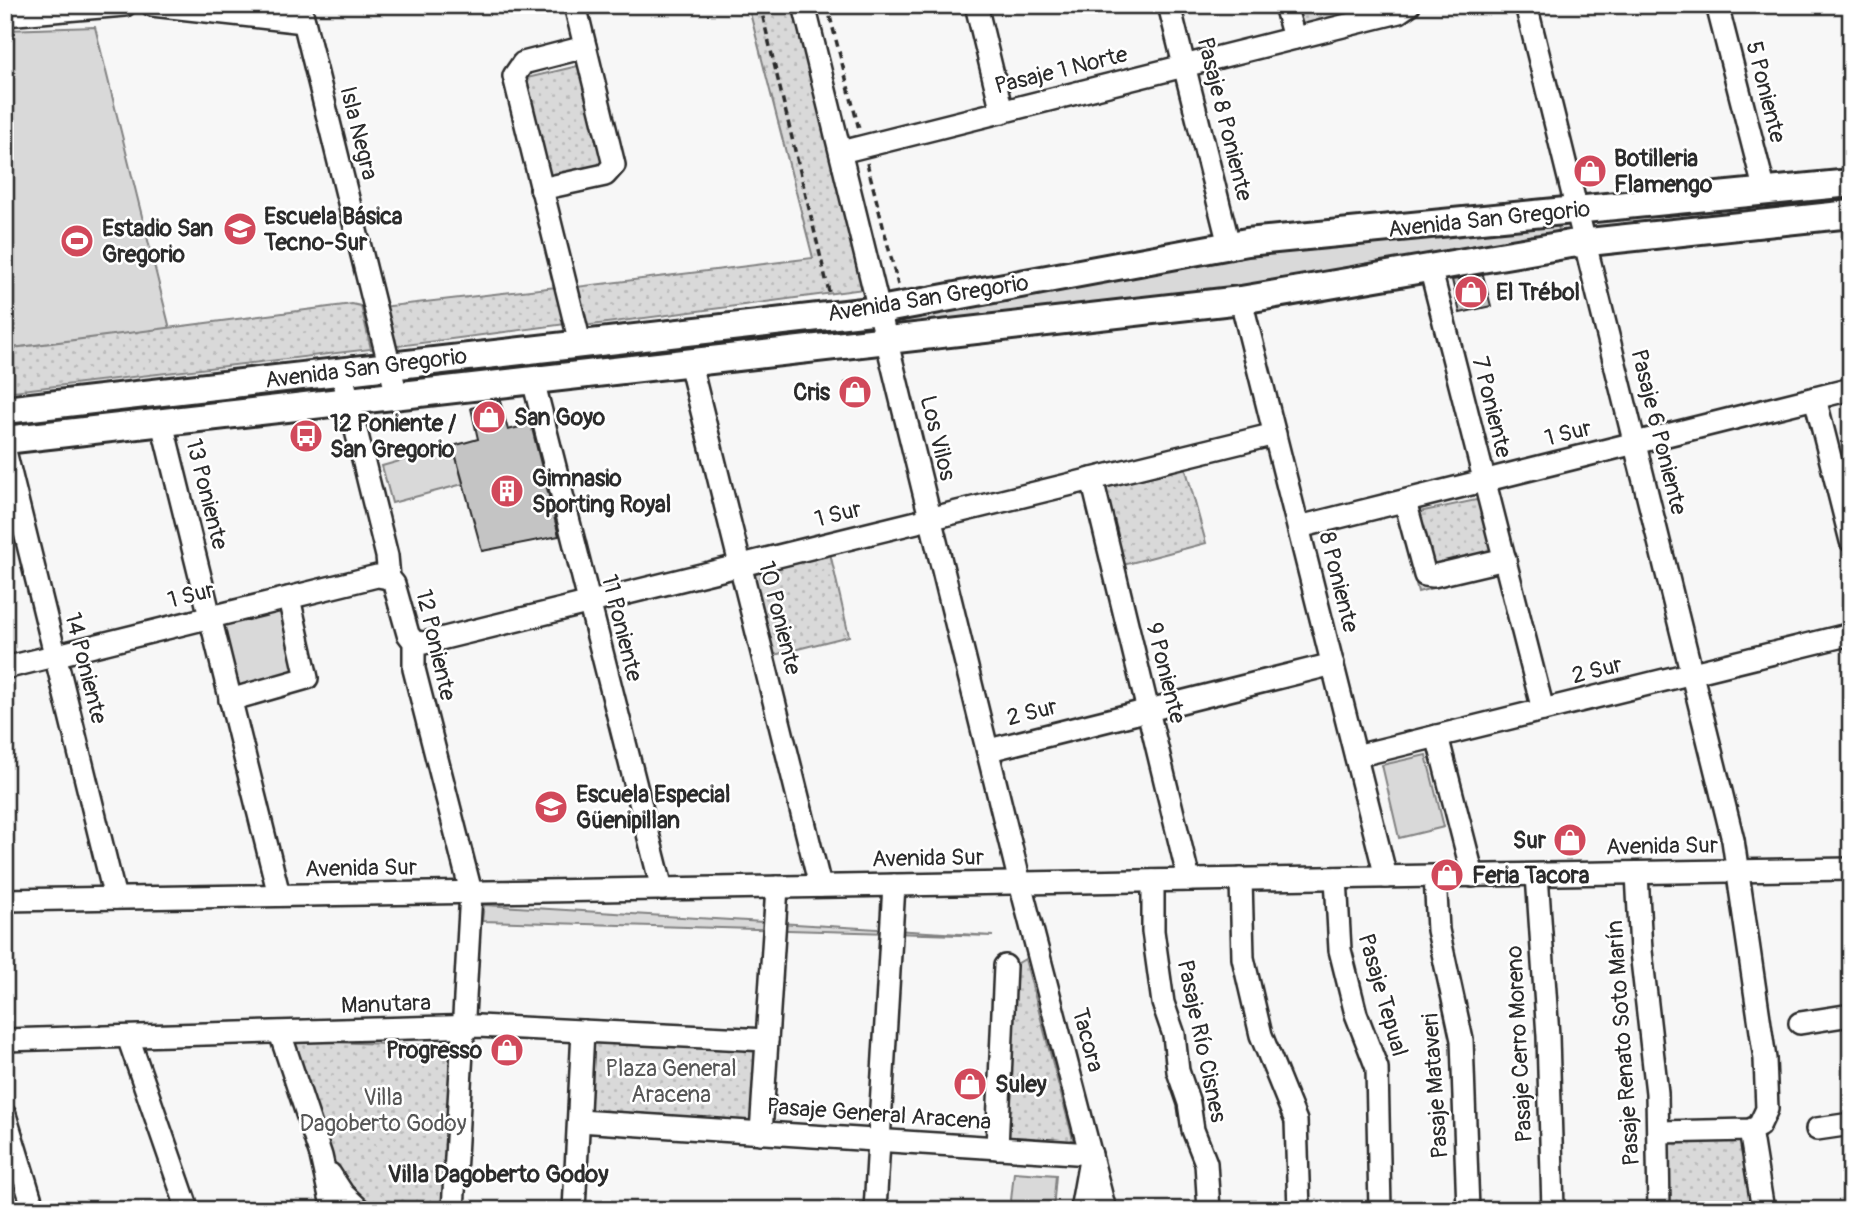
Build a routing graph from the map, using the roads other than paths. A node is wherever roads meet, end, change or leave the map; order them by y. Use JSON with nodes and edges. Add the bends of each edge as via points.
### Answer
{"nodes":[{"id":1,"x":125,"y":5,"type":"edge"},
{"id":2,"x":152,"y":5,"type":"edge"},
{"id":3,"x":575,"y":5,"type":"edge"},
{"id":4,"x":804,"y":5,"type":"edge"},
{"id":5,"x":975,"y":5,"type":"edge"},
{"id":6,"x":1169,"y":5,"type":"edge"},
{"id":7,"x":1285,"y":5,"type":"edge"},
{"id":8,"x":1409,"y":5,"type":"edge"},
{"id":9,"x":1526,"y":5,"type":"edge"},
{"id":10,"x":1717,"y":5,"type":"edge"},
{"id":11,"x":304,"y":10,"type":"edge"},
{"id":12,"x":5,"y":15,"type":"edge"},
{"id":13,"x":1294,"y":38,"type":"junction"},
{"id":14,"x":585,"y":47,"type":"junction"},
{"id":15,"x":1184,"y":66,"type":"junction"},
{"id":16,"x":1002,"y":111,"type":"junction"},
{"id":17,"x":841,"y":152,"type":"junction"},
{"id":18,"x":1851,"y":183,"type":"edge"},
{"id":19,"x":541,"y":189,"type":"junction"},
{"id":20,"x":1765,"y":192,"type":"junction"},
{"id":21,"x":1577,"y":210,"type":"junction"},
{"id":22,"x":1851,"y":214,"type":"edge"},
{"id":23,"x":1585,"y":242,"type":"junction"},
{"id":24,"x":1229,"y":245,"type":"junction"},
{"id":25,"x":1430,"y":267,"type":"junction"},
{"id":26,"x":1241,"y":300,"type":"junction"},
{"id":27,"x":880,"y":310,"type":"junction"},
{"id":28,"x":887,"y":340,"type":"junction"},
{"id":29,"x":580,"y":343,"type":"junction"},
{"id":30,"x":690,"y":363,"type":"junction"},
{"id":31,"x":389,"y":365,"type":"junction"},
{"id":32,"x":341,"y":370,"type":"junction"},
{"id":33,"x":533,"y":380,"type":"junction"},
{"id":34,"x":1851,"y":390,"type":"edge"},
{"id":35,"x":397,"y":396,"type":"junction"},
{"id":36,"x":1815,"y":398,"type":"junction"},
{"id":37,"x":349,"y":402,"type":"junction"},
{"id":38,"x":5,"y":410,"type":"edge"},
{"id":39,"x":162,"y":423,"type":"junction"},
{"id":40,"x":1275,"y":434,"type":"junction"},
{"id":41,"x":5,"y":440,"type":"edge"},
{"id":42,"x":1635,"y":443,"type":"junction"},
{"id":43,"x":5,"y":451,"type":"edge"},
{"id":44,"x":1092,"y":479,"type":"junction"},
{"id":45,"x":1484,"y":481,"type":"junction"},
{"id":46,"x":1405,"y":500,"type":"junction"},
{"id":47,"x":931,"y":518,"type":"junction"},
{"id":48,"x":1299,"y":527,"type":"junction"},
{"id":49,"x":1851,"y":541,"type":"edge"},
{"id":50,"x":1505,"y":559,"type":"junction"},
{"id":51,"x":740,"y":565,"type":"junction"},
{"id":52,"x":389,"y":578,"type":"junction"},
{"id":53,"x":289,"y":598,"type":"junction"},
{"id":54,"x":589,"y":603,"type":"junction"},
{"id":55,"x":210,"y":617,"type":"junction"},
{"id":56,"x":1851,"y":634,"type":"edge"},
{"id":57,"x":414,"y":642,"type":"junction"},
{"id":58,"x":56,"y":656,"type":"junction"},
{"id":59,"x":1333,"y":664,"type":"junction"},
{"id":60,"x":5,"y":668,"type":"edge"},
{"id":61,"x":1692,"y":673,"type":"junction"},
{"id":62,"x":230,"y":700,"type":"junction"},
{"id":63,"x":1148,"y":710,"type":"junction"},
{"id":64,"x":1543,"y":710,"type":"junction"},
{"id":65,"x":1437,"y":736,"type":"junction"},
{"id":66,"x":989,"y":750,"type":"junction"},
{"id":67,"x":1356,"y":756,"type":"junction"},
{"id":68,"x":1851,"y":869,"type":"edge"},
{"id":69,"x":1738,"y":871,"type":"junction"},
{"id":70,"x":1637,"y":873,"type":"junction"},
{"id":71,"x":1537,"y":875,"type":"junction"},
{"id":72,"x":1435,"y":876,"type":"junction"},
{"id":73,"x":1473,"y":876,"type":"junction"},
{"id":74,"x":1386,"y":877,"type":"junction"},
{"id":75,"x":1336,"y":878,"type":"junction"},
{"id":76,"x":1241,"y":879,"type":"junction"},
{"id":77,"x":1189,"y":880,"type":"junction"},
{"id":78,"x":1153,"y":881,"type":"junction"},
{"id":79,"x":1020,"y":883,"type":"junction"},
{"id":80,"x":894,"y":885,"type":"junction"},
{"id":81,"x":820,"y":886,"type":"junction"},
{"id":82,"x":777,"y":887,"type":"junction"},
{"id":83,"x":662,"y":889,"type":"junction"},
{"id":84,"x":471,"y":892,"type":"junction"},
{"id":85,"x":279,"y":895,"type":"junction"},
{"id":86,"x":115,"y":898,"type":"junction"},
{"id":87,"x":5,"y":900,"type":"edge"},
{"id":88,"x":1005,"y":965,"type":"dead end"},
{"id":89,"x":1851,"y":1015,"type":"edge"},
{"id":90,"x":1800,"y":1023,"type":"dead end"},
{"id":91,"x":463,"y":1027,"type":"junction"},
{"id":92,"x":583,"y":1031,"type":"junction"},
{"id":93,"x":280,"y":1033,"type":"junction"},
{"id":94,"x":128,"y":1037,"type":"junction"},
{"id":95,"x":5,"y":1040,"type":"edge"},
{"id":96,"x":767,"y":1040,"type":"junction"},
{"id":97,"x":5,"y":1115,"type":"edge"},
{"id":98,"x":579,"y":1121,"type":"junction"},
{"id":99,"x":1851,"y":1124,"type":"edge"},
{"id":100,"x":1817,"y":1129,"type":"dead end"},
{"id":101,"x":1750,"y":1130,"type":"junction"},
{"id":102,"x":1659,"y":1132,"type":"junction"},
{"id":103,"x":761,"y":1133,"type":"junction"},
{"id":104,"x":879,"y":1141,"type":"junction"},
{"id":105,"x":997,"y":1148,"type":"junction"},
{"id":106,"x":1091,"y":1154,"type":"junction"},
{"id":107,"x":321,"y":1156,"type":"junction"},
{"id":108,"x":15,"y":1184,"type":"edge"},
{"id":109,"x":34,"y":1210,"type":"edge"},
{"id":110,"x":188,"y":1210,"type":"edge"},
{"id":111,"x":333,"y":1210,"type":"edge"},
{"id":112,"x":360,"y":1210,"type":"edge"},
{"id":113,"x":453,"y":1210,"type":"edge"},
{"id":114,"x":574,"y":1210,"type":"edge"},
{"id":115,"x":875,"y":1210,"type":"edge"},
{"id":116,"x":1081,"y":1210,"type":"edge"},
{"id":117,"x":1105,"y":1210,"type":"edge"},
{"id":118,"x":1209,"y":1210,"type":"edge"},
{"id":119,"x":1299,"y":1210,"type":"edge"},
{"id":120,"x":1380,"y":1210,"type":"edge"},
{"id":121,"x":1468,"y":1210,"type":"edge"},
{"id":122,"x":1553,"y":1210,"type":"edge"},
{"id":123,"x":1659,"y":1210,"type":"edge"},
{"id":124,"x":1763,"y":1210,"type":"edge"}],
"edges":[{"from":1,"to":12,"type":"street"},
{"from":2,"to":11,"type":"street"},
{"from":3,"to":14,"type":"street"},
{"from":4,"to":17,"type":"street","name":"Los Vilos"},
{"from":5,"to":16,"type":"street"},
{"from":6,"to":15,"type":"street","name":"Pasaje 8 Poniente"},
{"from":7,"to":13,"type":"street"},
{"from":8,"to":13,"type":"street","name":"Pasaje 1 Norte","via":[[1399,12]]},
{"from":9,"to":21,"type":"street","name":"Pasaje 6 Poniente"},
{"from":10,"to":20,"type":"street","name":"5 Poniente"},
{"from":11,"to":31,"type":"street","name":"Isla Negra"},
{"from":13,"to":15,"type":"street","name":"Pasaje 1 Norte"},
{"from":14,"to":19,"type":"street","via":[[523,63],[515,71]]},
{"from":14,"to":19,"type":"street","via":[[614,165],[605,175]]},
{"from":15,"to":16,"type":"street","name":"Pasaje 1 Norte"},
{"from":15,"to":24,"type":"street","name":"Pasaje 8 Poniente"},
{"from":16,"to":17,"type":"street","name":"Pasaje 1 Norte"},
{"from":17,"to":27,"type":"street","name":"Los Vilos"},
{"from":18,"to":20,"type":"main road","name":"Avenida San Gregorio"},
{"from":19,"to":29,"type":"street"},
{"from":20,"to":21,"type":"main road","name":"Avenida San Gregorio"},
{"from":21,"to":23,"type":"street","name":"Pasaje 6 Poniente"},
{"from":21,"to":24,"type":"main road","name":"Avenida San Gregorio"},
{"from":22,"to":23,"type":"main road","name":"Avenida San Gregorio"},
{"from":23,"to":25,"type":"main road","name":"Avenida San Gregorio"},
{"from":23,"to":42,"type":"street","name":"Pasaje 6 Poniente"},
{"from":24,"to":27,"type":"main road","name":"Avenida San Gregorio"},
{"from":25,"to":26,"type":"main road","name":"Avenida San Gregorio"},
{"from":25,"to":45,"type":"street","name":"7 Poniente"},
{"from":26,"to":28,"type":"main road","name":"Avenida San Gregorio"},
{"from":26,"to":40,"type":"street","name":"8 Poniente"},
{"from":27,"to":28,"type":"street","name":"Los Vilos"},
{"from":27,"to":29,"type":"main road","name":"Avenida San Gregorio"},
{"from":28,"to":30,"type":"main road","name":"Avenida San Gregorio"},
{"from":28,"to":47,"type":"street","name":"Los Vilos"},
{"from":29,"to":31,"type":"main road","name":"Avenida San Gregorio"},
{"from":30,"to":33,"type":"main road","name":"Avenida San Gregorio"},
{"from":30,"to":51,"type":"street","name":"10 Poniente"},
{"from":31,"to":32,"type":"main road","name":"Avenida San Gregorio"},
{"from":31,"to":35,"type":"street","name":"Isla Negra"},
{"from":32,"to":37,"type":"street","name":"12 Poniente"},
{"from":32,"to":38,"type":"main road","name":"Avenida San Gregorio"},
{"from":33,"to":35,"type":"main road","name":"Avenida San Gregorio"},
{"from":33,"to":54,"type":"street","name":"11 Poniente"},
{"from":34,"to":36,"type":"street","name":"1 Sur"},
{"from":35,"to":37,"type":"main road","name":"Avenida San Gregorio"},
{"from":36,"to":42,"type":"street","name":"1 Sur"},
{"from":36,"to":49,"type":"street"},
{"from":37,"to":39,"type":"main road","name":"Avenida San Gregorio"},
{"from":37,"to":52,"type":"street","name":"12 Poniente"},
{"from":39,"to":41,"type":"main road","name":"Avenida San Gregorio"},
{"from":39,"to":55,"type":"street","name":"13 Poniente"},
{"from":40,"to":44,"type":"street","name":"1 Sur"},
{"from":40,"to":48,"type":"street","name":"8 Poniente"},
{"from":42,"to":45,"type":"street","name":"1 Sur"},
{"from":42,"to":61,"type":"street","name":"Pasaje 6 Poniente"},
{"from":43,"to":58,"type":"street","name":"14 Poniente"},
{"from":44,"to":47,"type":"street","name":"1 Sur"},
{"from":44,"to":63,"type":"street","name":"9 Poniente"},
{"from":45,"to":46,"type":"street","name":"1 Sur"},
{"from":45,"to":50,"type":"street","name":"7 Poniente"},
{"from":46,"to":48,"type":"street","name":"1 Sur"},
{"from":46,"to":50,"type":"street","via":[[1425,575]]},
{"from":47,"to":51,"type":"street","name":"1 Sur"},
{"from":47,"to":66,"type":"street","name":"Los Vilos"},
{"from":48,"to":59,"type":"street","name":"8 Poniente"},
{"from":50,"to":64,"type":"street","name":"7 Poniente"},
{"from":51,"to":54,"type":"street","name":"1 Sur"},
{"from":51,"to":81,"type":"street","name":"10 Poniente"},
{"from":52,"to":53,"type":"street","name":"1 Sur","via":[[377,576]]},
{"from":52,"to":57,"type":"street","name":"12 Poniente"},
{"from":53,"to":55,"type":"street","name":"1 Sur"},
{"from":53,"to":62,"type":"street","via":[[307,678]]},
{"from":54,"to":57,"type":"street","name":"1 Sur"},
{"from":54,"to":83,"type":"street","name":"11 Poniente"},
{"from":55,"to":58,"type":"street","name":"1 Sur"},
{"from":55,"to":62,"type":"street","name":"13 Poniente"},
{"from":56,"to":61,"type":"street","name":"2 Sur"},
{"from":57,"to":84,"type":"street","name":"12 Poniente","via":[[414,669]]},
{"from":58,"to":60,"type":"street","name":"1 Sur"},
{"from":58,"to":86,"type":"street","name":"14 Poniente"},
{"from":59,"to":63,"type":"street","name":"2 Sur"},
{"from":59,"to":67,"type":"street","name":"8 Poniente"},
{"from":61,"to":64,"type":"street","name":"2 Sur"},
{"from":61,"to":69,"type":"street","name":"Pasaje 6 Poniente"},
{"from":62,"to":85,"type":"street","name":"13 Poniente"},
{"from":63,"to":66,"type":"street","name":"2 Sur"},
{"from":63,"to":77,"type":"street","name":"9 Poniente"},
{"from":64,"to":65,"type":"street","name":"2 Sur"},
{"from":65,"to":67,"type":"street","name":"2 Sur"},
{"from":65,"to":73,"type":"street"},
{"from":66,"to":79,"type":"street","name":"Los Vilos"},
{"from":67,"to":74,"type":"street","name":"8 Poniente"},
{"from":68,"to":69,"type":"street","name":"Avenida Sur"},
{"from":69,"to":70,"type":"street","name":"Avenida Sur"},
{"from":69,"to":101,"type":"street","name":"Pasaje 6 Poniente","via":[[1765,1059],[1766,1115]]},
{"from":70,"to":71,"type":"street","name":"Avenida Sur"},
{"from":70,"to":102,"type":"street","name":"Pasaje Renato Soto Marín"},
{"from":71,"to":73,"type":"street","name":"Avenida Sur"},
{"from":71,"to":122,"type":"street","name":"Pasaje Cerro Moreno"},
{"from":72,"to":73,"type":"street","name":"Avenida Sur"},
{"from":72,"to":74,"type":"street","name":"Avenida Sur"},
{"from":72,"to":121,"type":"street","name":"Pasaje Mataveri","via":[[1438,930],[1462,1040]]},
{"from":74,"to":75,"type":"street","name":"Avenida Sur"},
{"from":75,"to":76,"type":"street","name":"Avenida Sur"},
{"from":75,"to":120,"type":"street","name":"Pasaje Tepual","via":[[1340,950],[1377,1068]]},
{"from":76,"to":77,"type":"street","name":"Avenida Sur"},
{"from":76,"to":119,"type":"street","via":[[1242,958],[1261,1035],[1296,1121]]},
{"from":77,"to":78,"type":"street","name":"Avenida Sur"},
{"from":78,"to":79,"type":"street","name":"Avenida Sur"},
{"from":78,"to":118,"type":"street","name":"Pasaje Río Cisnes","via":[[1153,930],[1163,1003],[1193,1130],[1206,1163]]},
{"from":79,"to":80,"type":"street","name":"Avenida Sur"},
{"from":79,"to":106,"type":"street","name":"Tacora"},
{"from":80,"to":81,"type":"street","name":"Avenida Sur"},
{"from":80,"to":104,"type":"street"},
{"from":81,"to":82,"type":"street","name":"Avenida Sur"},
{"from":82,"to":83,"type":"street","name":"Avenida Sur"},
{"from":82,"to":96,"type":"street"},
{"from":83,"to":84,"type":"street","name":"Avenida Sur"},
{"from":84,"to":85,"type":"street","name":"Avenida Sur"},
{"from":84,"to":91,"type":"street","name":"12 Poniente"},
{"from":85,"to":86,"type":"street","name":"Avenida Sur"},
{"from":86,"to":87,"type":"street","name":"Avenida Sur"},
{"from":88,"to":105,"type":"street"},
{"from":89,"to":90,"type":"street"},
{"from":91,"to":92,"type":"street","name":"Manutara"},
{"from":91,"to":93,"type":"street","name":"Manutara"},
{"from":91,"to":113,"type":"street","name":"12 Poniente"},
{"from":92,"to":96,"type":"street","name":"Manutara"},
{"from":92,"to":98,"type":"street"},
{"from":93,"to":94,"type":"street","name":"Manutara"},
{"from":93,"to":107,"type":"street"},
{"from":94,"to":95,"type":"street","name":"Manutara"},
{"from":94,"to":110,"type":"street"},
{"from":96,"to":103,"type":"street"},
{"from":97,"to":108,"type":"street"},
{"from":98,"to":103,"type":"street","name":"Pasaje General Aracena"},
{"from":98,"to":114,"type":"street"},
{"from":99,"to":100,"type":"street"},
{"from":101,"to":102,"type":"street"},
{"from":101,"to":124,"type":"street"},
{"from":102,"to":123,"type":"street","name":"Pasaje Renato Soto Marín"},
{"from":103,"to":104,"type":"street","name":"Pasaje General Aracena"},
{"from":104,"to":105,"type":"street","name":"Pasaje General Aracena"},
{"from":104,"to":115,"type":"street"},
{"from":105,"to":106,"type":"street","name":"Pasaje General Aracena"},
{"from":106,"to":116,"type":"street"},
{"from":106,"to":117,"type":"street","name":"Tacora"},
{"from":107,"to":111,"type":"street"},
{"from":107,"to":112,"type":"street","via":[[343,1194]]},
{"from":108,"to":109,"type":"street"}]}
